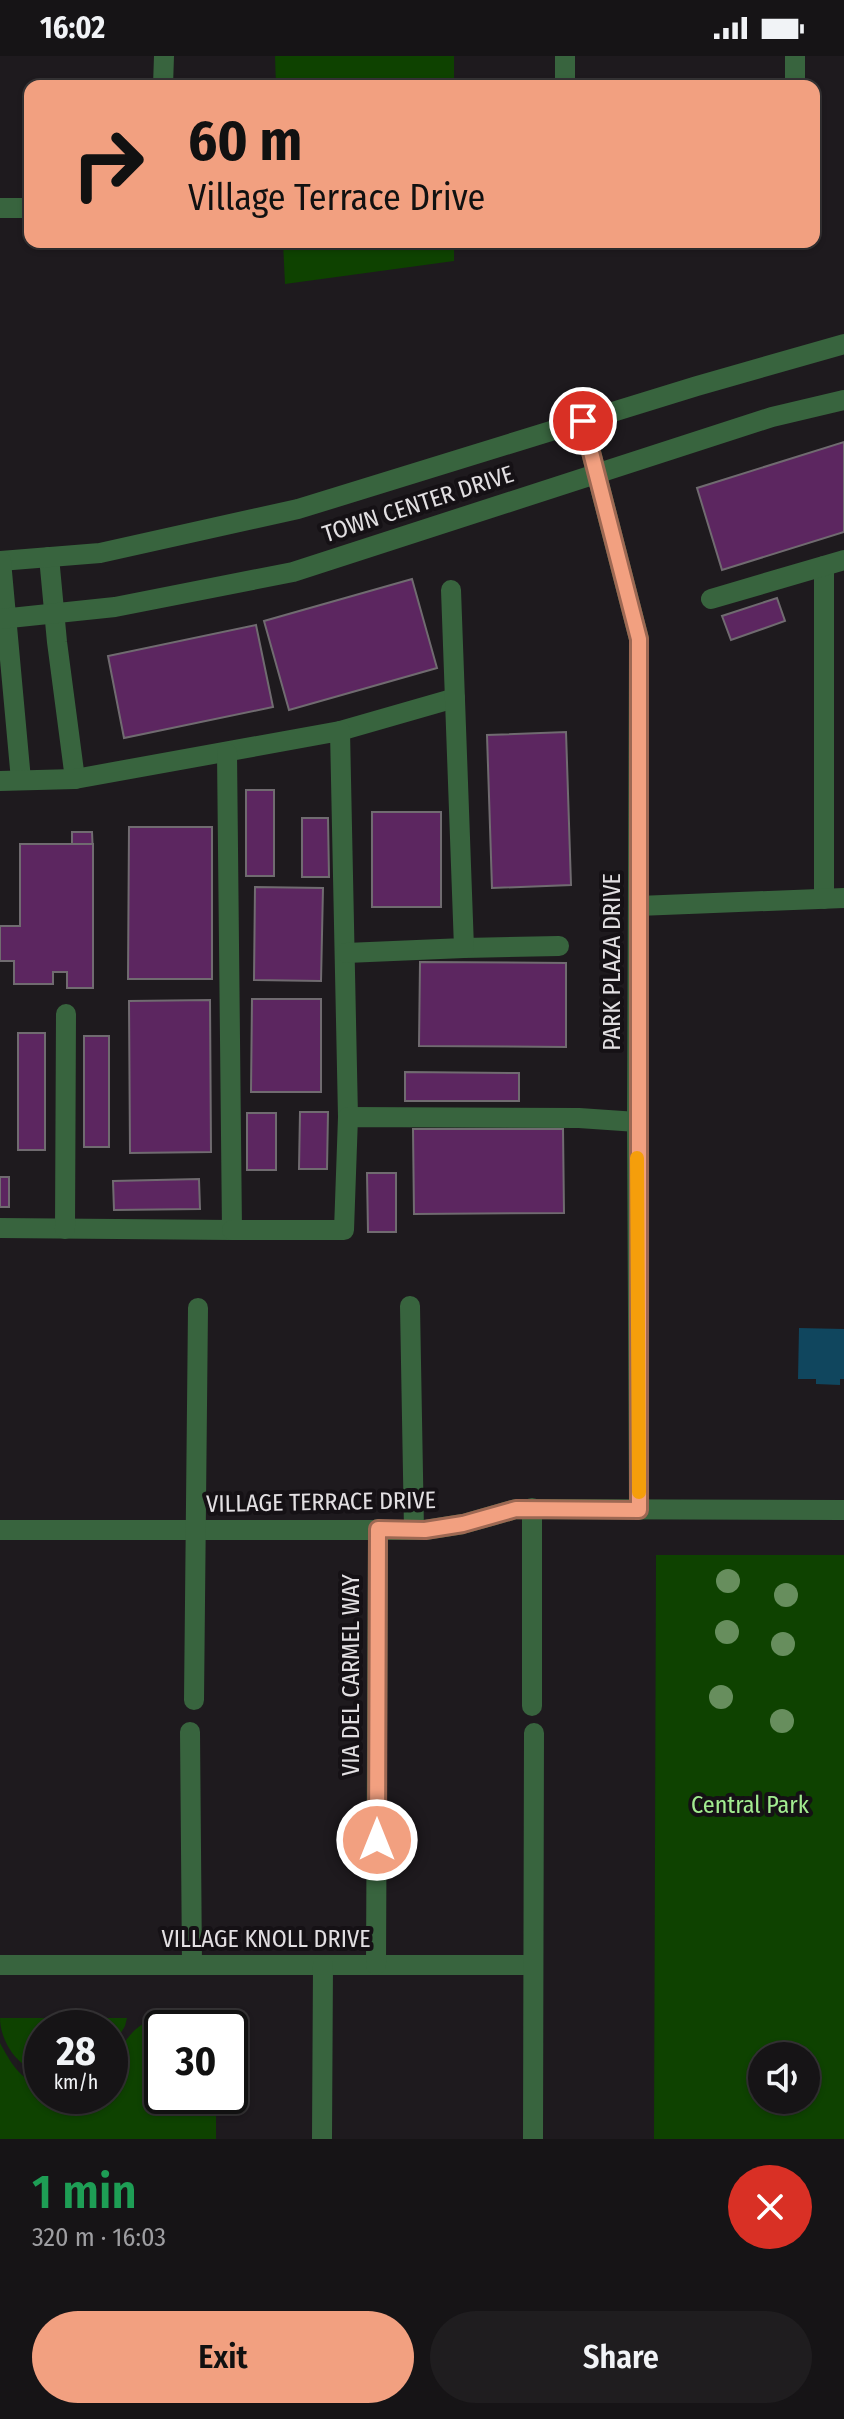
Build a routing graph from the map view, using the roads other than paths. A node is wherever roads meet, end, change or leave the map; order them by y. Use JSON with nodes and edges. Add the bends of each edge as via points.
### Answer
{"nodes":[{"id":1,"x":164,"y":56,"type":"edge"},
{"id":2,"x":565,"y":56,"type":"edge"},
{"id":3,"x":795,"y":56,"type":"edge"},
{"id":4,"x":163,"y":80,"type":"edge"},
{"id":5,"x":565,"y":80,"type":"edge"},
{"id":6,"x":795,"y":80,"type":"edge"},
{"id":7,"x":0,"y":208,"type":"edge"},
{"id":8,"x":24,"y":208,"type":"edge"},
{"id":9,"x":844,"y":344,"type":"edge"},
{"id":10,"x":844,"y":400,"type":"edge"},
{"id":11,"x":583,"y":421,"type":"junction"},
{"id":12,"x":597,"y":473,"type":"junction"},
{"id":13,"x":49,"y":557,"type":"junction"},
{"id":14,"x":844,"y":560,"type":"edge"},
{"id":15,"x":0,"y":561,"type":"edge"},
{"id":16,"x":824,"y":566,"type":"junction"},
{"id":17,"x":451,"y":590,"type":"dead end"},
{"id":18,"x":711,"y":599,"type":"dead end"},
{"id":19,"x":54,"y":614,"type":"junction"},
{"id":20,"x":3,"y":618,"type":"edge"},
{"id":21,"x":455,"y":698,"type":"junction"},
{"id":22,"x":340,"y":731,"type":"junction"},
{"id":23,"x":227,"y":753,"type":"junction"},
{"id":24,"x":75,"y":779,"type":"junction"},
{"id":25,"x":21,"y":780,"type":"junction"},
{"id":26,"x":0,"y":781,"type":"edge"},
{"id":27,"x":834,"y":899,"type":"edge"},
{"id":28,"x":638,"y":906,"type":"junction"},
{"id":29,"x":559,"y":946,"type":"dead end"},
{"id":30,"x":464,"y":948,"type":"junction"},
{"id":31,"x":346,"y":953,"type":"junction"},
{"id":32,"x":66,"y":1014,"type":"dead end"},
{"id":33,"x":348,"y":1117,"type":"junction"},
{"id":34,"x":637,"y":1122,"type":"junction"},
{"id":35,"x":0,"y":1228,"type":"edge"},
{"id":36,"x":65,"y":1229,"type":"junction"},
{"id":37,"x":232,"y":1230,"type":"junction"},
{"id":38,"x":410,"y":1306,"type":"dead end"},
{"id":39,"x":198,"y":1308,"type":"dead end"},
{"id":40,"x":532,"y":1508,"type":"junction"},
{"id":41,"x":639,"y":1510,"type":"junction"},
{"id":42,"x":844,"y":1510,"type":"edge"},
{"id":43,"x":197,"y":1529,"type":"junction"},
{"id":44,"x":378,"y":1529,"type":"junction"},
{"id":45,"x":0,"y":1530,"type":"edge"},
{"id":46,"x":414,"y":1530,"type":"junction"},
{"id":47,"x":194,"y":1700,"type":"dead end"},
{"id":48,"x":532,"y":1706,"type":"dead end"},
{"id":49,"x":190,"y":1732,"type":"dead end"},
{"id":50,"x":534,"y":1733,"type":"dead end"},
{"id":51,"x":0,"y":1965,"type":"edge"},
{"id":52,"x":192,"y":1965,"type":"junction"},
{"id":53,"x":323,"y":1965,"type":"junction"},
{"id":54,"x":376,"y":1965,"type":"junction"},
{"id":55,"x":533,"y":1965,"type":"junction"},
{"id":56,"x":322,"y":2139,"type":"edge"},
{"id":57,"x":533,"y":2139,"type":"edge"}],
"edges":[{"from":1,"to":4,"type":"street"},
{"from":2,"to":5,"type":"street"},
{"from":3,"to":6,"type":"street"},
{"from":7,"to":8,"type":"street"},
{"from":9,"to":11,"type":"street","name":"TOWN CENTER DRIVE"},
{"from":10,"to":12,"type":"street","name":"TOWN CENTER DRIVE","via":[[772,417]]},
{"from":11,"to":12,"type":"street","name":"PARK PLAZA DRIVE"},
{"from":11,"to":13,"type":"street","name":"TOWN CENTER DRIVE","via":[[298,509],[100,553]]},
{"from":12,"to":19,"type":"street","name":"TOWN CENTER DRIVE","via":[[293,572]]},
{"from":12,"to":28,"type":"street","name":"PARK PLAZA DRIVE","via":[[639,639]]},
{"from":13,"to":15,"type":"street","name":"TOWN CENTER DRIVE"},
{"from":13,"to":19,"type":"street"},
{"from":14,"to":16,"type":"street"},
{"from":15,"to":20,"type":"street"},
{"from":16,"to":18,"type":"street"},
{"from":16,"to":27,"type":"street"},
{"from":17,"to":21,"type":"street"},
{"from":19,"to":20,"type":"street","name":"TOWN CENTER DRIVE"},
{"from":19,"to":24,"type":"street"},
{"from":20,"to":25,"type":"street"},
{"from":21,"to":22,"type":"street"},
{"from":21,"to":30,"type":"street"},
{"from":22,"to":23,"type":"street"},
{"from":22,"to":31,"type":"street"},
{"from":23,"to":24,"type":"street"},
{"from":23,"to":37,"type":"street"},
{"from":24,"to":25,"type":"street"},
{"from":25,"to":26,"type":"street"},
{"from":27,"to":28,"type":"street"},
{"from":28,"to":34,"type":"street","name":"PARK PLAZA DRIVE"},
{"from":29,"to":30,"type":"street"},
{"from":30,"to":31,"type":"street"},
{"from":31,"to":33,"type":"street"},
{"from":32,"to":36,"type":"street"},
{"from":33,"to":34,"type":"street"},
{"from":33,"to":37,"type":"street","via":[[344,1230]]},
{"from":34,"to":41,"type":"street","name":"PARK PLAZA DRIVE"},
{"from":35,"to":36,"type":"street"},
{"from":36,"to":37,"type":"street"},
{"from":38,"to":46,"type":"street"},
{"from":39,"to":43,"type":"street"},
{"from":40,"to":41,"type":"street","name":"VILLAGE TERRACE DRIVE"},
{"from":40,"to":46,"type":"street","name":"VILLAGE TERRACE DRIVE"},
{"from":40,"to":48,"type":"street"},
{"from":41,"to":42,"type":"street","name":"VILLAGE TERRACE DRIVE"},
{"from":43,"to":44,"type":"street","name":"VILLAGE TERRACE DRIVE"},
{"from":43,"to":45,"type":"street","name":"VILLAGE TERRACE DRIVE"},
{"from":43,"to":47,"type":"street"},
{"from":44,"to":46,"type":"street","name":"VILLAGE TERRACE DRIVE"},
{"from":44,"to":54,"type":"street","name":"VIA DEL CARMEL WAY"},
{"from":49,"to":52,"type":"street"},
{"from":50,"to":55,"type":"street"},
{"from":51,"to":52,"type":"street","name":"VILLAGE KNOLL DRIVE"},
{"from":52,"to":53,"type":"street","name":"VILLAGE KNOLL DRIVE"},
{"from":53,"to":54,"type":"street","name":"VILLAGE KNOLL DRIVE"},
{"from":53,"to":56,"type":"street"},
{"from":54,"to":55,"type":"street","name":"VILLAGE KNOLL DRIVE"},
{"from":55,"to":57,"type":"street"}]}
